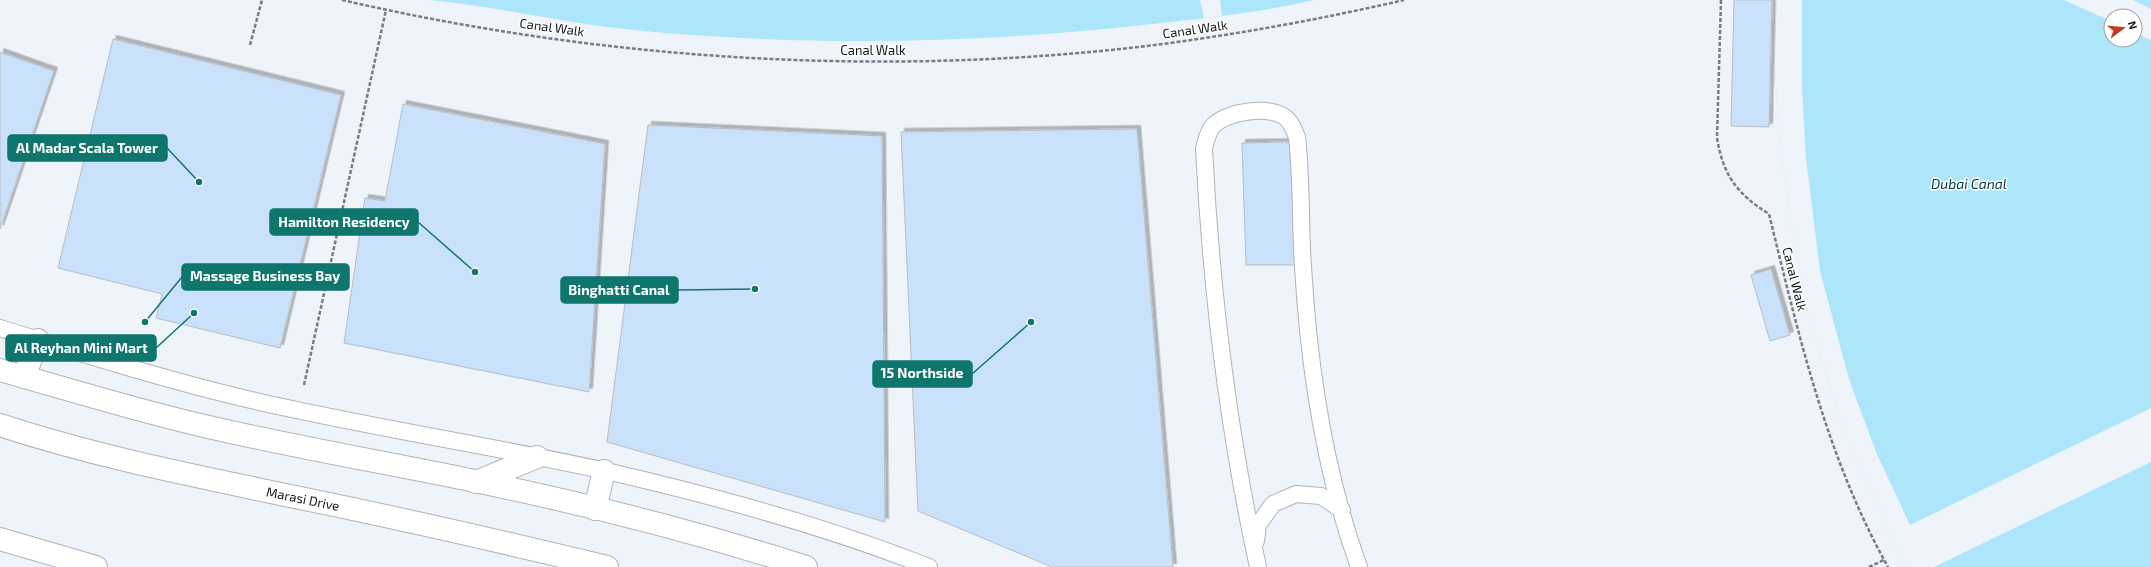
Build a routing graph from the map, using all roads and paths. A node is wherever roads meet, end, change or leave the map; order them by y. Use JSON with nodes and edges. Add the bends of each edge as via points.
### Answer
{"nodes":[{"id":1,"x":262,"y":0,"type":"edge"},
{"id":2,"x":342,"y":0,"type":"edge"},
{"id":3,"x":1404,"y":0,"type":"edge"},
{"id":4,"x":1721,"y":0,"type":"edge"},
{"id":5,"x":386,"y":10,"type":"junction"},
{"id":6,"x":250,"y":45,"type":"dead end"},
{"id":7,"x":0,"y":328,"type":"edge"},
{"id":8,"x":38,"y":340,"type":"junction"},
{"id":9,"x":0,"y":370,"type":"edge"},
{"id":10,"x":24,"y":377,"type":"junction"},
{"id":11,"x":299,"y":410,"type":"junction"},
{"id":12,"x":0,"y":425,"type":"edge"},
{"id":13,"x":537,"y":457,"type":"junction"},
{"id":14,"x":604,"y":471,"type":"junction"},
{"id":15,"x":476,"y":482,"type":"junction"},
{"id":16,"x":595,"y":509,"type":"junction"},
{"id":17,"x":1342,"y":510,"type":"junction"},
{"id":18,"x":0,"y":539,"type":"edge"},
{"id":19,"x":1254,"y":549,"type":"junction"},
{"id":20,"x":1884,"y":560,"type":"junction"},
{"id":21,"x":96,"y":567,"type":"edge"},
{"id":22,"x":607,"y":567,"type":"edge"},
{"id":23,"x":806,"y":567,"type":"edge"},
{"id":24,"x":929,"y":567,"type":"edge"},
{"id":25,"x":1258,"y":567,"type":"edge"},
{"id":26,"x":1360,"y":567,"type":"edge"},
{"id":27,"x":1869,"y":567,"type":"edge"},
{"id":28,"x":1888,"y":567,"type":"edge"}],
"edges":[{"from":1,"to":6,"type":"path"},
{"from":2,"to":5,"type":"path","name":"Canal Walk"},
{"from":3,"to":5,"type":"path","name":"Canal Walk","via":[[1246,32],[1155,45],[972,59],[881,61],[790,59],[672,51],[486,28]]},
{"from":4,"to":20,"type":"path","name":"Canal Walk","via":[[1717,138],[1720,157],[1739,191],[1769,214],[1819,409],[1859,511]]},
{"from":5,"to":11,"type":"path"},
{"from":7,"to":8,"type":"lane"},
{"from":8,"to":10,"type":"street"},
{"from":8,"to":11,"type":"lane","via":[[167,379]]},
{"from":9,"to":10,"type":"street"},
{"from":10,"to":15,"type":"street","via":[[211,428]]},
{"from":11,"to":13,"type":"lane"},
{"from":12,"to":22,"type":"street","name":"Marasi Drive","via":[[97,454],[182,474],[408,521]]},
{"from":13,"to":14,"type":"lane"},
{"from":13,"to":15,"type":"street"},
{"from":14,"to":16,"type":"street"},
{"from":14,"to":24,"type":"lane","via":[[766,512]]},
{"from":15,"to":16,"type":"street"},
{"from":16,"to":23,"type":"street","via":[[737,545]]},
{"from":17,"to":19,"type":"lane","via":[[1321,496],[1296,494],[1273,504],[1258,525]]},
{"from":17,"to":19,"type":"lane","via":[[1326,450],[1307,328],[1297,137],[1286,118],[1276,113],[1266,111],[1235,114],[1213,126],[1204,149],[1222,356]]},
{"from":17,"to":26,"type":"lane"},
{"from":18,"to":21,"type":"street"},
{"from":19,"to":25,"type":"lane"},
{"from":20,"to":27,"type":"path"},
{"from":20,"to":28,"type":"path","name":"Canal Walk"}]}
